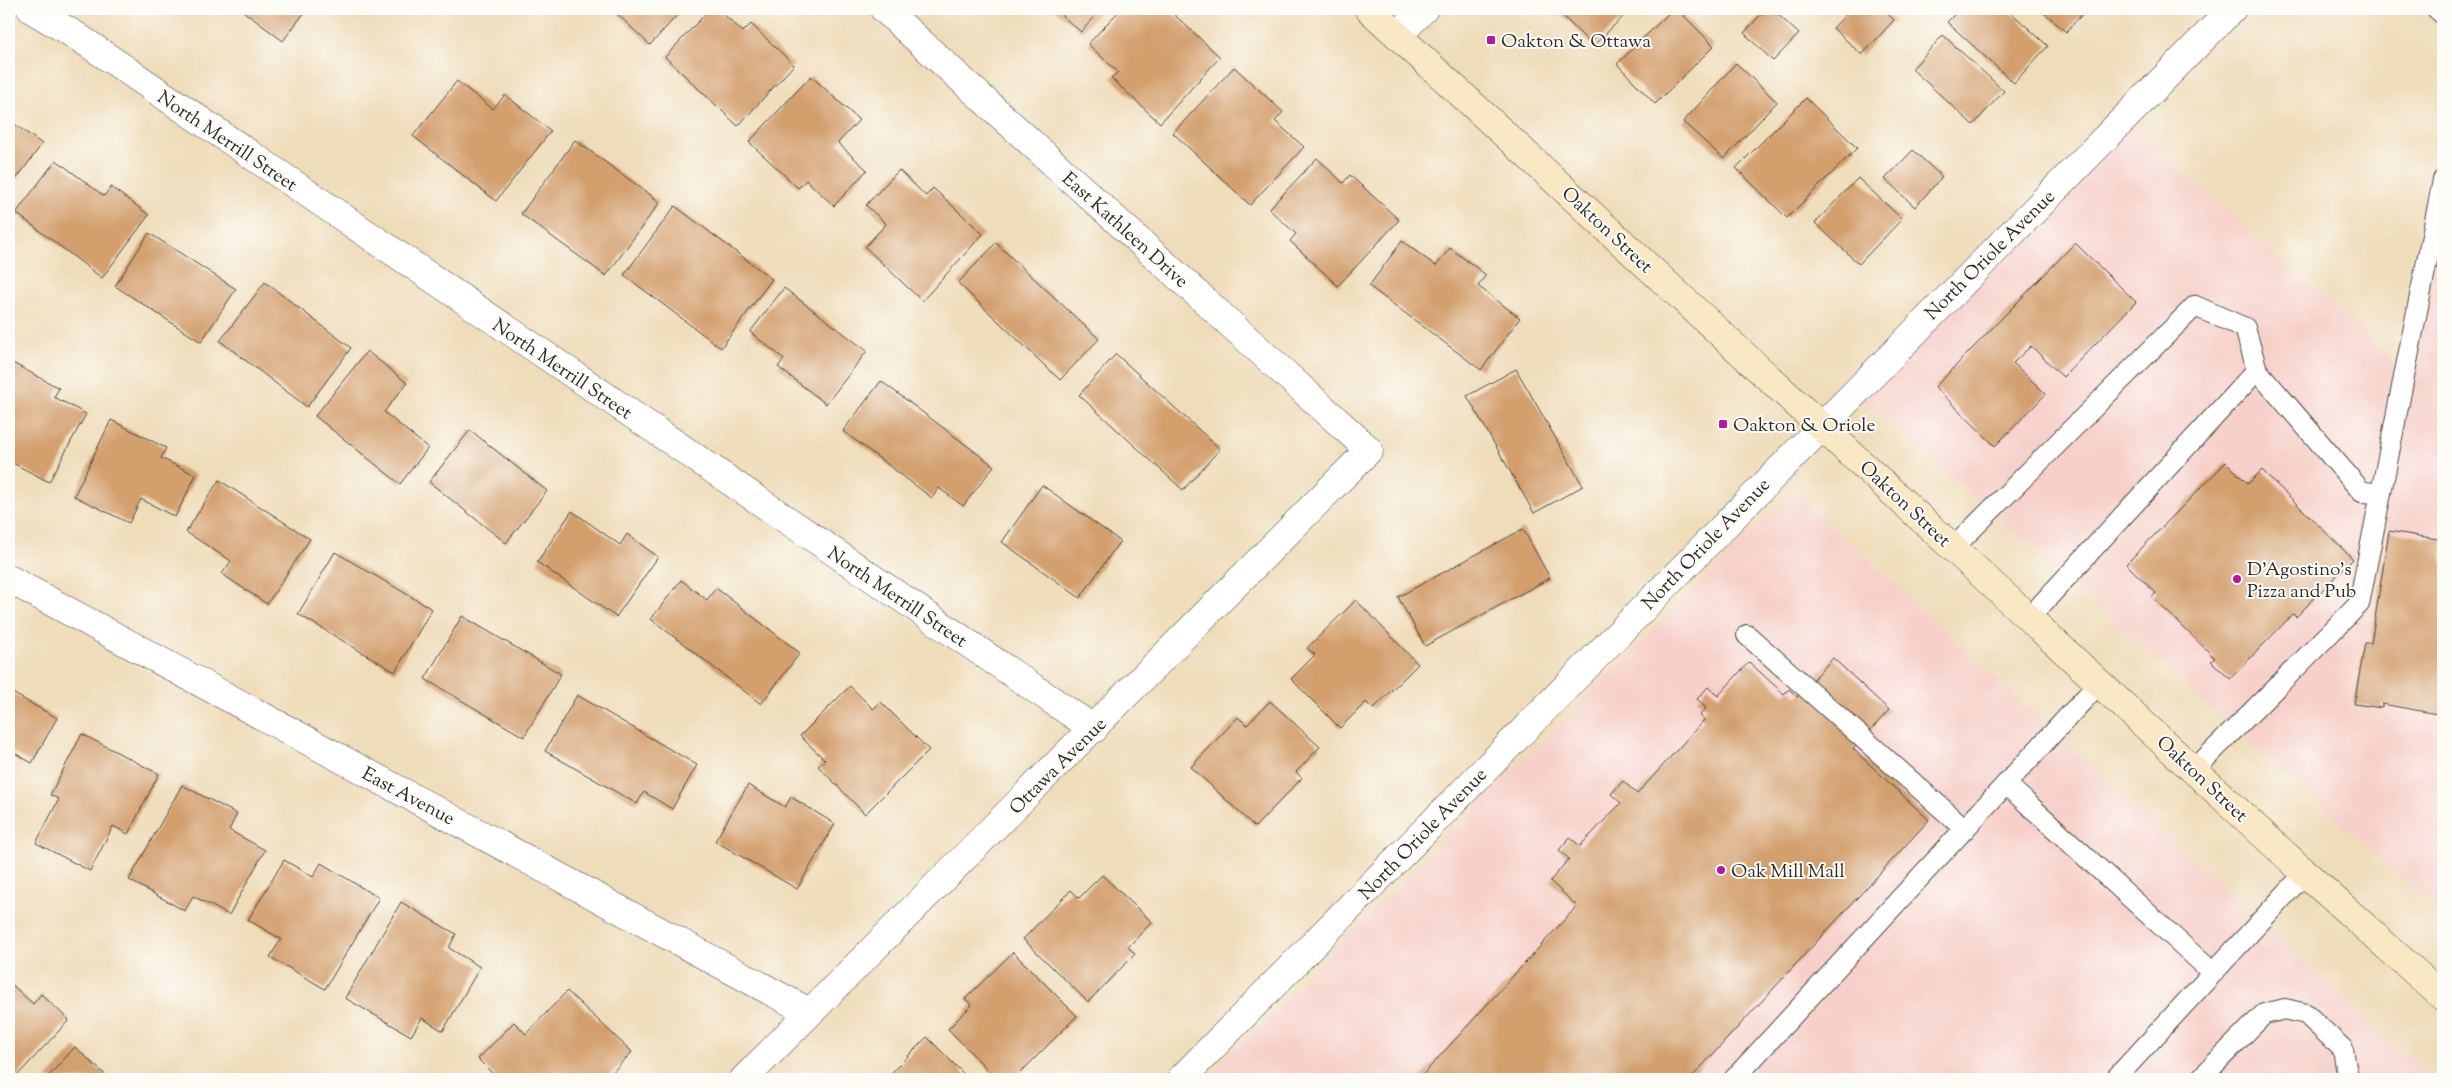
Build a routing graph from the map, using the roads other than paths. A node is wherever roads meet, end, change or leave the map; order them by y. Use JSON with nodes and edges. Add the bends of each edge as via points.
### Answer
{"nodes":[{"id":1,"x":31,"y":9,"type":"edge"},
{"id":2,"x":884,"y":9,"type":"edge"},
{"id":3,"x":1369,"y":9,"type":"edge"},
{"id":4,"x":1424,"y":9,"type":"edge"},
{"id":5,"x":2232,"y":9,"type":"edge"},
{"id":6,"x":2437,"y":9,"type":"edge"},
{"id":7,"x":2443,"y":14,"type":"edge"},
{"id":8,"x":1398,"y":35,"type":"junction"},
{"id":9,"x":2443,"y":180,"type":"edge"},
{"id":10,"x":2257,"y":370,"type":"junction"},
{"id":11,"x":1821,"y":425,"type":"junction"},
{"id":12,"x":1369,"y":450,"type":"joint"},
{"id":13,"x":2380,"y":493,"type":"junction"},
{"id":14,"x":1954,"y":547,"type":"junction"},
{"id":15,"x":9,"y":579,"type":"edge"},
{"id":16,"x":2030,"y":618,"type":"junction"},
{"id":17,"x":1748,"y":635,"type":"dead end"},
{"id":18,"x":2100,"y":682,"type":"junction"},
{"id":19,"x":1094,"y":729,"type":"junction"},
{"id":20,"x":2194,"y":770,"type":"junction"},
{"id":21,"x":2006,"y":784,"type":"junction"},
{"id":22,"x":1965,"y":829,"type":"junction"},
{"id":23,"x":2305,"y":873,"type":"junction"},
{"id":24,"x":2213,"y":973,"type":"junction"},
{"id":25,"x":2443,"y":997,"type":"edge"},
{"id":26,"x":810,"y":1012,"type":"junction"},
{"id":27,"x":744,"y":1079,"type":"edge"},
{"id":28,"x":1181,"y":1079,"type":"edge"},
{"id":29,"x":1734,"y":1079,"type":"edge"},
{"id":30,"x":2119,"y":1079,"type":"edge"},
{"id":31,"x":2200,"y":1079,"type":"edge"},
{"id":32,"x":2345,"y":1079,"type":"edge"}],
"edges":[{"from":1,"to":19,"type":"street","name":"North Merrill Street","via":[[86,43]]},
{"from":2,"to":12,"type":"street","name":"East Kathleen Drive"},
{"from":3,"to":8,"type":"main road","name":"Oakton Street"},
{"from":4,"to":8,"type":"street"},
{"from":5,"to":11,"type":"street","name":"North Oriole Avenue"},
{"from":6,"to":7,"type":"lane"},
{"from":8,"to":11,"type":"main road","name":"Oakton Street"},
{"from":9,"to":13,"type":"lane"},
{"from":10,"to":13,"type":"lane","via":[[2362,492]]},
{"from":10,"to":14,"type":"lane","via":[[2245,328],[2195,306]]},
{"from":10,"to":16,"type":"lane"},
{"from":11,"to":14,"type":"main road","name":"Oakton Street"},
{"from":11,"to":28,"type":"street","name":"North Oriole Avenue"},
{"from":12,"to":19,"type":"street","name":"Ottawa Avenue"},
{"from":13,"to":20,"type":"lane","via":[[2358,604]]},
{"from":14,"to":16,"type":"main road","name":"Oakton Street"},
{"from":15,"to":26,"type":"street","name":"East Avenue"},
{"from":16,"to":18,"type":"main road","name":"Oakton Street"},
{"from":17,"to":22,"type":"lane"},
{"from":18,"to":20,"type":"main road","name":"Oakton Street"},
{"from":18,"to":21,"type":"lane"},
{"from":19,"to":26,"type":"street","name":"Ottawa Avenue"},
{"from":20,"to":23,"type":"main road","name":"Oakton Street"},
{"from":21,"to":22,"type":"lane"},
{"from":21,"to":24,"type":"lane"},
{"from":22,"to":29,"type":"lane"},
{"from":23,"to":24,"type":"lane"},
{"from":23,"to":25,"type":"main road","name":"Oakton Street"},
{"from":24,"to":30,"type":"lane","via":[[2117,1077]]},
{"from":26,"to":27,"type":"street","name":"Ottawa Avenue"},
{"from":31,"to":32,"type":"lane","via":[[2264,1014],[2286,1009],[2306,1014],[2343,1049]]}]}
